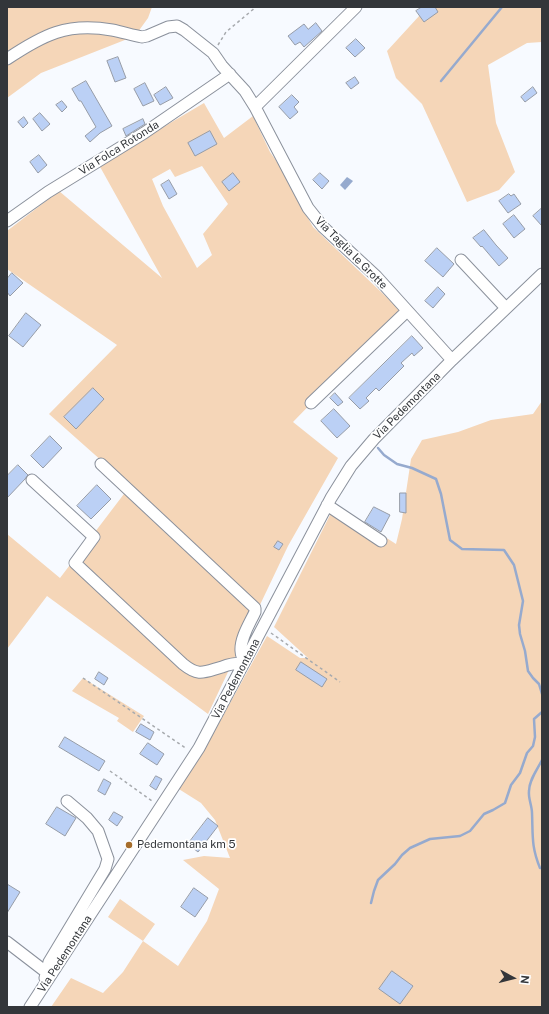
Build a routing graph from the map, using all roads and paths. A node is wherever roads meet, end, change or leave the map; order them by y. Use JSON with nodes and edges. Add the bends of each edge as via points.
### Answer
{"nodes":[{"id":1,"x":256,"y":7,"type":"edge"},
{"id":2,"x":356,"y":7,"type":"edge"},
{"id":3,"x":213,"y":53,"type":"junction"},
{"id":4,"x":7,"y":59,"type":"edge"},
{"id":5,"x":230,"y":74,"type":"junction"},
{"id":6,"x":255,"y":107,"type":"junction"},
{"id":7,"x":7,"y":221,"type":"edge"},
{"id":8,"x":461,"y":260,"type":"dead end"},
{"id":9,"x":542,"y":274,"type":"edge"},
{"id":10,"x":506,"y":308,"type":"junction"},
{"id":11,"x":407,"y":311,"type":"junction"},
{"id":12,"x":452,"y":360,"type":"junction"},
{"id":13,"x":311,"y":403,"type":"dead end"},
{"id":14,"x":101,"y":464,"type":"dead end"},
{"id":15,"x":32,"y":480,"type":"dead end"},
{"id":16,"x":327,"y":505,"type":"junction"},
{"id":17,"x":381,"y":541,"type":"dead end"},
{"id":18,"x":263,"y":627,"type":"junction"},
{"id":19,"x":244,"y":663,"type":"junction"},
{"id":20,"x":83,"y":678,"type":"dead end"},
{"id":21,"x":340,"y":682,"type":"dead end"},
{"id":22,"x":195,"y":754,"type":"junction"},
{"id":23,"x":110,"y":771,"type":"dead end"},
{"id":24,"x":67,"y":801,"type":"dead end"},
{"id":25,"x":153,"y":801,"type":"dead end"},
{"id":26,"x":7,"y":942,"type":"edge"},
{"id":27,"x":46,"y":972,"type":"junction"},
{"id":28,"x":44,"y":985,"type":"junction"},
{"id":29,"x":30,"y":1007,"type":"edge"}],
"edges":[{"from":1,"to":3,"type":"path","via":[[226,32]]},
{"from":2,"to":6,"type":"street"},
{"from":3,"to":4,"type":"street","name":"Via Taglia le Grotte","via":[[177,26],[142,37],[88,27],[54,33],[32,42]]},
{"from":3,"to":5,"type":"street","name":"Via Taglia le Grotte"},
{"from":5,"to":6,"type":"street","name":"Via Taglia le Grotte"},
{"from":5,"to":7,"type":"street","name":"Via Folca Rotonda"},
{"from":6,"to":11,"type":"street","name":"Via Taglia le Grotte","via":[[315,218],[376,276]]},
{"from":8,"to":10,"type":"street"},
{"from":9,"to":10,"type":"street","name":"Via Pedemontana"},
{"from":10,"to":12,"type":"street","name":"Via Pedemontana"},
{"from":11,"to":12,"type":"street","name":"Via Taglia le Grotte"},
{"from":11,"to":13,"type":"street"},
{"from":12,"to":16,"type":"street","name":"Via Pedemontana","via":[[364,450]]},
{"from":14,"to":19,"type":"street","via":[[255,608],[241,647]]},
{"from":15,"to":19,"type":"street","via":[[94,537],[75,563],[183,664],[194,672],[202,673]]},
{"from":16,"to":17,"type":"street"},
{"from":16,"to":18,"type":"street","name":"Via Pedemontana"},
{"from":18,"to":19,"type":"street","name":"Via Pedemontana"},
{"from":18,"to":21,"type":"path"},
{"from":19,"to":22,"type":"street","name":"Via Pedemontana"},
{"from":20,"to":22,"type":"path"},
{"from":22,"to":28,"type":"street","name":"Via Pedemontana"},
{"from":23,"to":25,"type":"path"},
{"from":24,"to":27,"type":"street","via":[[98,831],[108,860],[49,962]]},
{"from":26,"to":27,"type":"street"},
{"from":27,"to":28,"type":"street"},
{"from":28,"to":29,"type":"street","name":"Via Pedemontana"}]}
